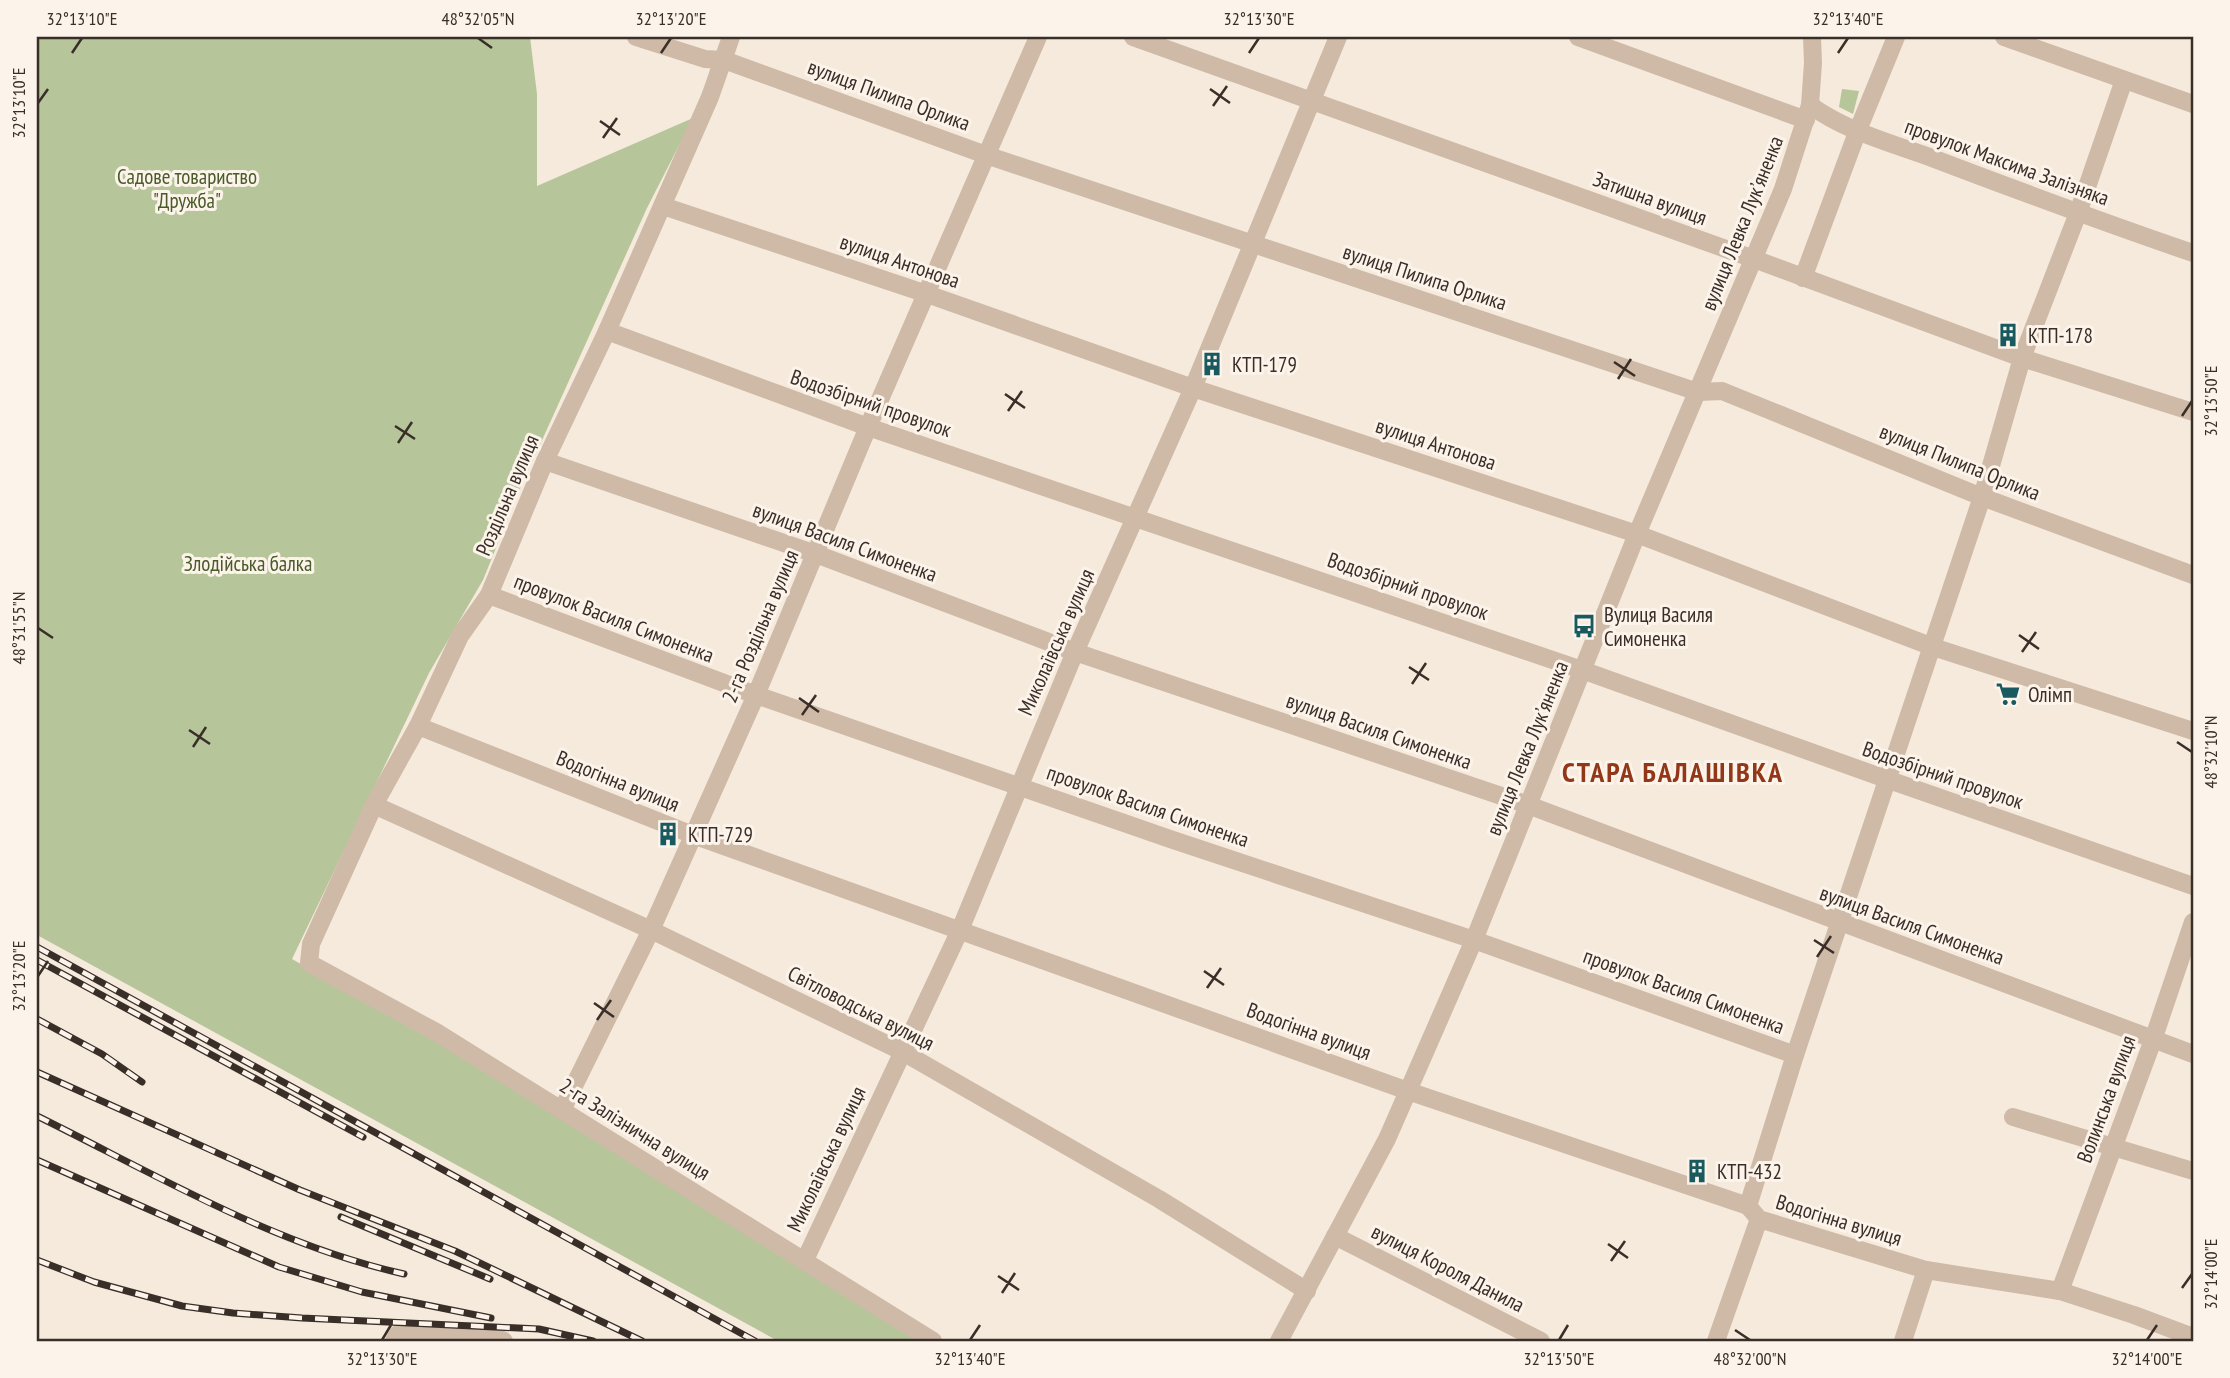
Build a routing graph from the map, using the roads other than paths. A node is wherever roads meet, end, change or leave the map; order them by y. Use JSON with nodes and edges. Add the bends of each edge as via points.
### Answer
{"nodes":[{"id":1,"x":636,"y":37,"type":"edge"},
{"id":2,"x":732,"y":37,"type":"edge"},
{"id":3,"x":1038,"y":37,"type":"edge"},
{"id":4,"x":1133,"y":37,"type":"edge"},
{"id":5,"x":1338,"y":37,"type":"edge"},
{"id":6,"x":1578,"y":37,"type":"edge"},
{"id":7,"x":1812,"y":37,"type":"edge"},
{"id":8,"x":1896,"y":37,"type":"edge"},
{"id":9,"x":2004,"y":37,"type":"edge"},
{"id":10,"x":724,"y":60,"type":"junction"},
{"id":11,"x":2124,"y":80,"type":"junction"},
{"id":12,"x":1312,"y":101,"type":"junction"},
{"id":13,"x":2193,"y":104,"type":"edge"},
{"id":14,"x":1808,"y":113,"type":"junction"},
{"id":15,"x":1858,"y":130,"type":"junction"},
{"id":16,"x":986,"y":155,"type":"junction"},
{"id":17,"x":663,"y":206,"type":"junction"},
{"id":18,"x":2078,"y":213,"type":"junction"},
{"id":19,"x":1253,"y":243,"type":"junction"},
{"id":20,"x":2193,"y":253,"type":"edge"},
{"id":21,"x":1754,"y":259,"type":"junction"},
{"id":22,"x":1803,"y":278,"type":"junction"},
{"id":23,"x":927,"y":294,"type":"junction"},
{"id":24,"x":607,"y":331,"type":"junction"},
{"id":25,"x":2022,"y":358,"type":"junction"},
{"id":26,"x":1193,"y":388,"type":"junction"},
{"id":27,"x":1698,"y":392,"type":"junction"},
{"id":28,"x":2193,"y":412,"type":"edge"},
{"id":29,"x":868,"y":427,"type":"junction"},
{"id":30,"x":545,"y":461,"type":"junction"},
{"id":31,"x":1982,"y":496,"type":"junction"},
{"id":32,"x":1136,"y":517,"type":"junction"},
{"id":33,"x":1637,"y":534,"type":"junction"},
{"id":34,"x":816,"y":554,"type":"junction"},
{"id":35,"x":2193,"y":575,"type":"edge"},
{"id":36,"x":489,"y":595,"type":"junction"},
{"id":37,"x":1933,"y":647,"type":"junction"},
{"id":38,"x":1075,"y":652,"type":"junction"},
{"id":39,"x":1582,"y":670,"type":"junction"},
{"id":40,"x":756,"y":695,"type":"junction"},
{"id":41,"x":418,"y":726,"type":"junction"},
{"id":42,"x":2193,"y":732,"type":"edge"},
{"id":43,"x":1889,"y":780,"type":"junction"},
{"id":44,"x":1019,"y":786,"type":"junction"},
{"id":45,"x":374,"y":805,"type":"junction"},
{"id":46,"x":1528,"y":805,"type":"junction"},
{"id":47,"x":693,"y":835,"type":"junction"},
{"id":48,"x":2193,"y":886,"type":"edge"},
{"id":49,"x":2193,"y":922,"type":"edge"},
{"id":50,"x":1840,"y":923,"type":"junction"},
{"id":51,"x":650,"y":930,"type":"junction"},
{"id":52,"x":960,"y":930,"type":"junction"},
{"id":53,"x":1474,"y":940,"type":"junction"},
{"id":54,"x":309,"y":963,"type":"joint"},
{"id":55,"x":2153,"y":1040,"type":"junction"},
{"id":56,"x":901,"y":1051,"type":"junction"},
{"id":57,"x":2193,"y":1054,"type":"edge"},
{"id":58,"x":1795,"y":1055,"type":"junction"},
{"id":59,"x":1408,"y":1091,"type":"junction"},
{"id":60,"x":562,"y":1110,"type":"junction"},
{"id":61,"x":2013,"y":1117,"type":"dead end"},
{"id":62,"x":2113,"y":1146,"type":"junction"},
{"id":63,"x":2193,"y":1171,"type":"edge"},
{"id":64,"x":1754,"y":1212,"type":"junction"},
{"id":65,"x":1335,"y":1236,"type":"junction"},
{"id":66,"x":805,"y":1260,"type":"junction"},
{"id":67,"x":1926,"y":1270,"type":"junction"},
{"id":68,"x":1307,"y":1291,"type":"junction"},
{"id":69,"x":2060,"y":1291,"type":"junction"},
{"id":70,"x":2193,"y":1337,"type":"edge"},
{"id":71,"x":396,"y":1338,"type":"edge"},
{"id":72,"x":504,"y":1341,"type":"edge"},
{"id":73,"x":933,"y":1341,"type":"edge"},
{"id":74,"x":1279,"y":1341,"type":"edge"},
{"id":75,"x":1541,"y":1341,"type":"edge"},
{"id":76,"x":1716,"y":1341,"type":"edge"},
{"id":77,"x":1903,"y":1341,"type":"edge"}],
"edges":[{"from":1,"to":10,"type":"street","name":"вулиця Пилипа Орлика","via":[[705,59]]},
{"from":2,"to":10,"type":"street","name":"Роздільна вулиця"},
{"from":3,"to":16,"type":"street","name":"2-га Роздільна вулиця"},
{"from":4,"to":12,"type":"street","name":"Затишна вулиця"},
{"from":5,"to":12,"type":"street","name":"Миколаївська вулиця"},
{"from":6,"to":14,"type":"street","name":"провулок Максима Залізняка"},
{"from":7,"to":14,"type":"street","name":"вулиця Левка Лукʼяненка"},
{"from":8,"to":15,"type":"street"},
{"from":9,"to":11,"type":"street"},
{"from":10,"to":16,"type":"street","name":"вулиця Пилипа Орлика"},
{"from":10,"to":17,"type":"street","name":"Роздільна вулиця"},
{"from":11,"to":13,"type":"street"},
{"from":11,"to":18,"type":"street"},
{"from":12,"to":19,"type":"street","name":"Миколаївська вулиця"},
{"from":12,"to":21,"type":"street","name":"Затишна вулиця"},
{"from":14,"to":15,"type":"street","name":"провулок Максима Залізняка","via":[[1820,113]]},
{"from":14,"to":21,"type":"street","name":"вулиця Левка Лукʼяненка"},
{"from":15,"to":18,"type":"street","name":"провулок Максима Залізняка"},
{"from":15,"to":22,"type":"street"},
{"from":16,"to":19,"type":"street","name":"вулиця Пилипа Орлика"},
{"from":16,"to":23,"type":"street","name":"2-га Роздільна вулиця"},
{"from":17,"to":23,"type":"street","name":"вулиця Антонова"},
{"from":17,"to":24,"type":"street","name":"Роздільна вулиця"},
{"from":18,"to":20,"type":"street","name":"провулок Максима Залізняка"},
{"from":18,"to":25,"type":"street"},
{"from":19,"to":26,"type":"street","name":"Миколаївська вулиця"},
{"from":19,"to":27,"type":"street","name":"вулиця Пилипа Орлика"},
{"from":21,"to":22,"type":"street","name":"Затишна вулиця"},
{"from":21,"to":27,"type":"street","name":"вулиця Левка Лукʼяненка"},
{"from":22,"to":25,"type":"street","name":"Затишна вулиця"},
{"from":23,"to":26,"type":"street","name":"вулиця Антонова"},
{"from":23,"to":29,"type":"street","name":"2-га Роздільна вулиця"},
{"from":24,"to":29,"type":"street","name":"Водозбірний провулок"},
{"from":24,"to":30,"type":"street","name":"Роздільна вулиця"},
{"from":25,"to":28,"type":"street","name":"Затишна вулиця"},
{"from":25,"to":31,"type":"street"},
{"from":26,"to":32,"type":"street","name":"Миколаївська вулиця"},
{"from":26,"to":33,"type":"street","name":"вулиця Антонова"},
{"from":27,"to":31,"type":"street","name":"вулиця Пилипа Орлика","via":[[1722,391]]},
{"from":27,"to":33,"type":"street","name":"вулиця Левка Лукʼяненка"},
{"from":29,"to":32,"type":"street","name":"Водозбірний провулок"},
{"from":29,"to":34,"type":"street","name":"2-га Роздільна вулиця"},
{"from":30,"to":34,"type":"street","name":"вулиця Василя Симоненка"},
{"from":30,"to":36,"type":"street","name":"Роздільна вулиця"},
{"from":31,"to":35,"type":"street","name":"вулиця Пилипа Орлика"},
{"from":31,"to":37,"type":"street"},
{"from":32,"to":38,"type":"street","name":"Миколаївська вулиця"},
{"from":32,"to":39,"type":"street","name":"Водозбірний провулок"},
{"from":33,"to":37,"type":"street","name":"вулиця Антонова"},
{"from":33,"to":39,"type":"street","name":"вулиця Левка Лукʼяненка"},
{"from":34,"to":38,"type":"street","name":"вулиця Василя Симоненка"},
{"from":34,"to":40,"type":"street","name":"2-га Роздільна вулиця"},
{"from":36,"to":40,"type":"street","name":"провулок Василя Симоненка"},
{"from":36,"to":41,"type":"street","name":"Роздільна вулиця","via":[[460,636]]},
{"from":37,"to":42,"type":"street","name":"вулиця Антонова"},
{"from":37,"to":43,"type":"street"},
{"from":38,"to":44,"type":"street","name":"Миколаївська вулиця"},
{"from":38,"to":46,"type":"street","name":"вулиця Василя Симоненка"},
{"from":39,"to":43,"type":"street","name":"Водозбірний провулок"},
{"from":39,"to":46,"type":"street","name":"вулиця Левка Лукʼяненка"},
{"from":40,"to":44,"type":"street","name":"провулок Василя Симоненка"},
{"from":40,"to":47,"type":"street","name":"2-га Роздільна вулиця"},
{"from":41,"to":45,"type":"street","name":"Роздільна вулиця"},
{"from":41,"to":47,"type":"street","name":"Водогінна вулиця"},
{"from":43,"to":48,"type":"street","name":"Водозбірний провулок"},
{"from":43,"to":50,"type":"street"},
{"from":44,"to":52,"type":"street","name":"Миколаївська вулиця"},
{"from":44,"to":53,"type":"street","name":"провулок Василя Симоненка"},
{"from":45,"to":51,"type":"street","name":"Світловодська вулиця"},
{"from":45,"to":54,"type":"street","name":"Роздільна вулиця","via":[[310,944]]},
{"from":46,"to":50,"type":"street","name":"вулиця Василя Симоненка"},
{"from":46,"to":53,"type":"street","name":"вулиця Левка Лукʼяненка"},
{"from":47,"to":51,"type":"street","name":"2-га Роздільна вулиця"},
{"from":47,"to":52,"type":"street","name":"Водогінна вулиця"},
{"from":49,"to":55,"type":"street","name":"Волинська вулиця"},
{"from":50,"to":55,"type":"street","name":"вулиця Василя Симоненка"},
{"from":50,"to":58,"type":"street"},
{"from":51,"to":56,"type":"street","name":"Світловодська вулиця"},
{"from":51,"to":60,"type":"street","name":"2-га Роздільна вулиця"},
{"from":52,"to":56,"type":"street","name":"Миколаївська вулиця"},
{"from":52,"to":59,"type":"street","name":"Водогінна вулиця"},
{"from":53,"to":58,"type":"street","name":"провулок Василя Симоненка"},
{"from":53,"to":59,"type":"street","name":"вулиця Левка Лукʼяненка"},
{"from":54,"to":60,"type":"street","name":"2-га Залізнична вулиця","via":[[436,1032]]},
{"from":55,"to":57,"type":"street","name":"вулиця Василя Симоненка"},
{"from":55,"to":62,"type":"street","name":"Волинська вулиця"},
{"from":56,"to":66,"type":"street","name":"Миколаївська вулиця"},
{"from":56,"to":68,"type":"street","name":"Світловодська вулиця","via":[[1159,1199]]},
{"from":58,"to":64,"type":"street"},
{"from":59,"to":64,"type":"street","name":"Водогінна вулиця"},
{"from":59,"to":65,"type":"street","name":"вулиця Левка Лукʼяненка"},
{"from":60,"to":66,"type":"street","name":"2-га Залізнична вулиця"},
{"from":61,"to":62,"type":"street"},
{"from":62,"to":63,"type":"street"},
{"from":62,"to":69,"type":"street","name":"Волинська вулиця"},
{"from":64,"to":67,"type":"street","name":"Водогінна вулиця"},
{"from":64,"to":76,"type":"street"},
{"from":65,"to":68,"type":"street","name":"вулиця Левка Лукʼяненка"},
{"from":65,"to":75,"type":"street","name":"вулиця Короля Данила"},
{"from":66,"to":73,"type":"street","name":"2-га Залізнична вулиця"},
{"from":67,"to":69,"type":"street","name":"Водогінна вулиця"},
{"from":67,"to":77,"type":"street"},
{"from":68,"to":74,"type":"street","name":"вулиця Левка Лукʼяненка"},
{"from":69,"to":70,"type":"street","name":"Водогінна вулиця"},
{"from":71,"to":72,"type":"street","via":[[494,1336]]}]}
